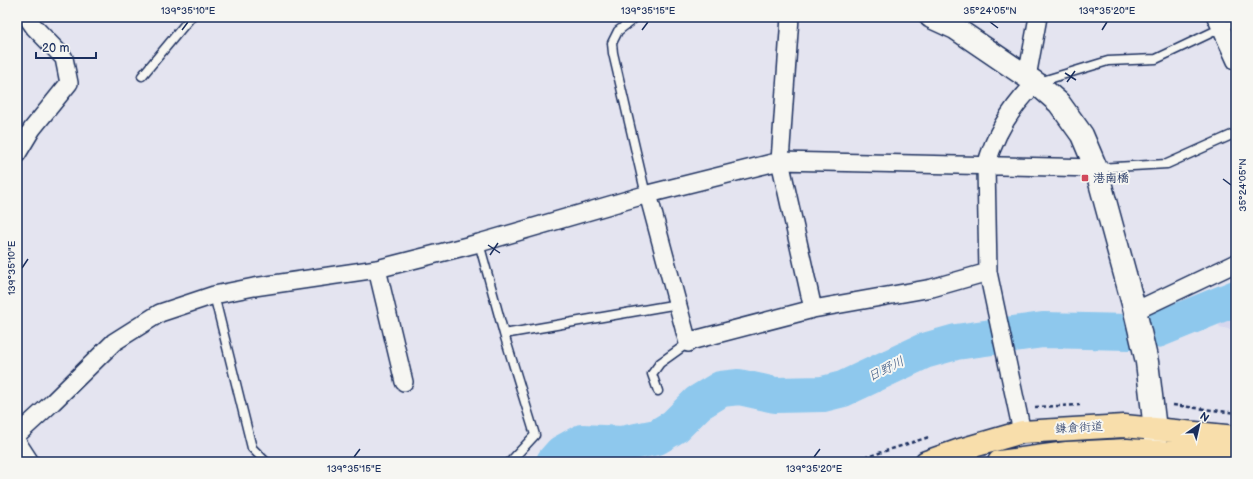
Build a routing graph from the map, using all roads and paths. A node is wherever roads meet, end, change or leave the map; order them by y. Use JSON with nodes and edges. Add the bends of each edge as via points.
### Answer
{"nodes":[{"id":1,"x":27,"y":17,"type":"edge"},
{"id":2,"x":191,"y":17,"type":"edge"},
{"id":3,"x":636,"y":17,"type":"edge"},
{"id":4,"x":790,"y":17,"type":"edge"},
{"id":5,"x":931,"y":17,"type":"edge"},
{"id":6,"x":1038,"y":17,"type":"edge"},
{"id":7,"x":1224,"y":22,"type":"edge"},
{"id":8,"x":1236,"y":61,"type":"edge"},
{"id":9,"x":142,"y":76,"type":"dead end"},
{"id":10,"x":1032,"y":80,"type":"junction"},
{"id":11,"x":1236,"y":133,"type":"edge"},
{"id":12,"x":17,"y":154,"type":"edge"},
{"id":13,"x":780,"y":161,"type":"junction"},
{"id":14,"x":986,"y":166,"type":"junction"},
{"id":15,"x":1096,"y":168,"type":"junction"},
{"id":16,"x":647,"y":195,"type":"junction"},
{"id":17,"x":479,"y":243,"type":"junction"},
{"id":18,"x":1236,"y":263,"type":"edge"},
{"id":19,"x":377,"y":270,"type":"junction"},
{"id":20,"x":988,"y":272,"type":"junction"},
{"id":21,"x":214,"y":295,"type":"junction"},
{"id":22,"x":678,"y":304,"type":"junction"},
{"id":23,"x":813,"y":309,"type":"junction"},
{"id":24,"x":1136,"y":314,"type":"junction"},
{"id":25,"x":504,"y":334,"type":"junction"},
{"id":26,"x":688,"y":342,"type":"junction"},
{"id":27,"x":404,"y":382,"type":"dead end"},
{"id":28,"x":658,"y":391,"type":"dead end"},
{"id":29,"x":1155,"y":429,"type":"junction"},
{"id":30,"x":1022,"y":432,"type":"junction"},
{"id":31,"x":17,"y":435,"type":"edge"},
{"id":32,"x":1236,"y":437,"type":"edge"},
{"id":33,"x":17,"y":442,"type":"edge"},
{"id":34,"x":1156,"y":452,"type":"junction"},
{"id":35,"x":1236,"y":457,"type":"edge"},
{"id":36,"x":26,"y":461,"type":"edge"},
{"id":37,"x":266,"y":462,"type":"edge"},
{"id":38,"x":510,"y":462,"type":"edge"},
{"id":39,"x":926,"y":462,"type":"edge"},
{"id":40,"x":999,"y":462,"type":"edge"}],
"edges":[{"from":1,"to":12,"type":"street","via":[[64,58],[69,83],[32,129]]},
{"from":2,"to":9,"type":"lane"},
{"from":3,"to":16,"type":"lane","via":[[618,31],[612,43]]},
{"from":4,"to":13,"type":"street"},
{"from":5,"to":10,"type":"street","via":[[955,28]]},
{"from":6,"to":10,"type":"street"},
{"from":7,"to":8,"type":"street"},
{"from":7,"to":10,"type":"lane","via":[[1156,59],[1108,60]]},
{"from":10,"to":14,"type":"street","via":[[1006,120]]},
{"from":10,"to":15,"type":"street","via":[[1060,103],[1082,135]]},
{"from":11,"to":15,"type":"lane","via":[[1167,164]]},
{"from":13,"to":14,"type":"street"},
{"from":13,"to":16,"type":"street"},
{"from":13,"to":23,"type":"street"},
{"from":14,"to":15,"type":"street"},
{"from":14,"to":20,"type":"street"},
{"from":15,"to":24,"type":"street"},
{"from":16,"to":17,"type":"street"},
{"from":16,"to":22,"type":"street"},
{"from":17,"to":19,"type":"street"},
{"from":17,"to":25,"type":"lane"},
{"from":18,"to":24,"type":"street"},
{"from":19,"to":21,"type":"street"},
{"from":19,"to":27,"type":"street"},
{"from":20,"to":23,"type":"street","via":[[932,288]]},
{"from":20,"to":30,"type":"street"},
{"from":21,"to":31,"type":"street","via":[[160,313],[114,342]]},
{"from":21,"to":37,"type":"lane","via":[[252,448]]},
{"from":22,"to":25,"type":"lane"},
{"from":22,"to":26,"type":"street"},
{"from":23,"to":26,"type":"street"},
{"from":24,"to":29,"type":"street","via":[[1147,362]]},
{"from":25,"to":38,"type":"lane","via":[[535,435]]},
{"from":26,"to":28,"type":"lane","via":[[660,363],[652,374]]},
{"from":29,"to":30,"type":"main road","name":"鎌倉街道","via":[[1124,426]]},
{"from":29,"to":32,"type":"main road","name":"鎌倉街道"},
{"from":29,"to":34,"type":"street"},
{"from":30,"to":39,"type":"main road","name":"鎌倉街道"},
{"from":33,"to":36,"type":"street"},
{"from":34,"to":35,"type":"main road","name":"鎌倉街道"},
{"from":34,"to":40,"type":"main road","name":"鎌倉街道","via":[[1127,450],[1067,453]]}]}
